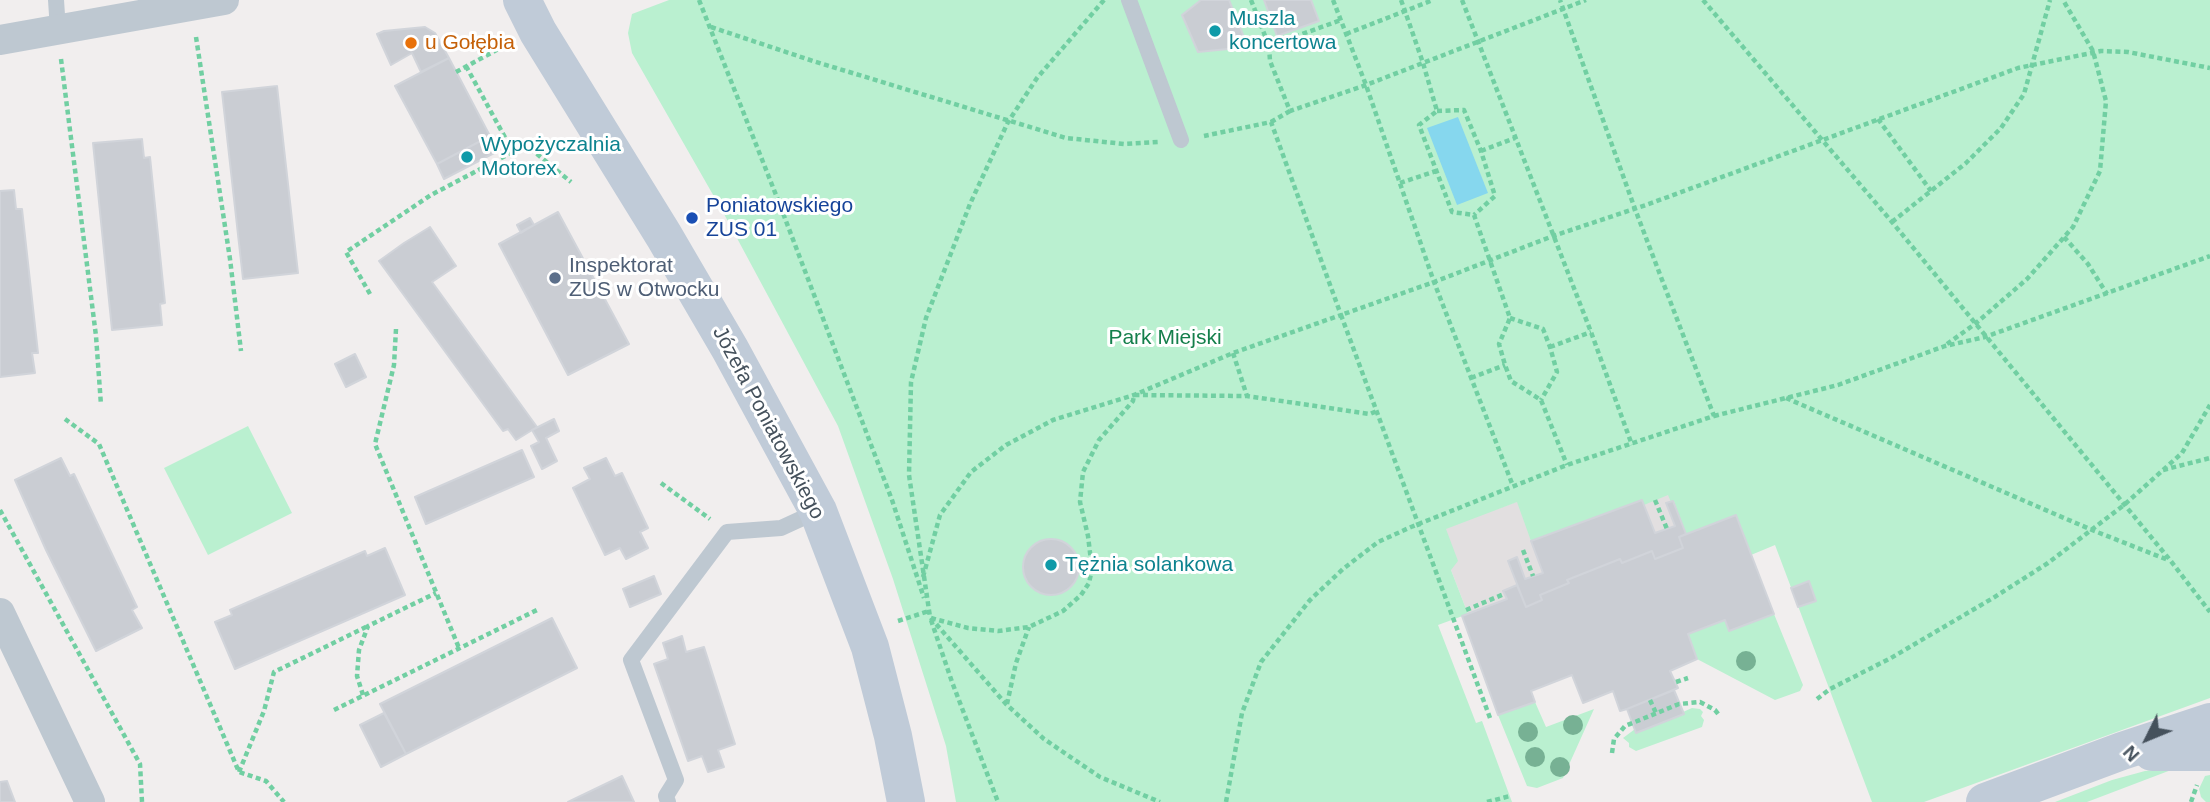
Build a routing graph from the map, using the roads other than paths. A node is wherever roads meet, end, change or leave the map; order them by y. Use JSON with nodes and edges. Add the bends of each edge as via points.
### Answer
{"nodes":[{"id":1,"x":56,"y":0,"type":"edge"},
{"id":2,"x":223,"y":0,"type":"edge"},
{"id":3,"x":522,"y":0,"type":"edge"},
{"id":4,"x":1129,"y":0,"type":"edge"},
{"id":5,"x":58,"y":30,"type":"junction"},
{"id":6,"x":0,"y":40,"type":"edge"},
{"id":7,"x":1181,"y":140,"type":"road end"},
{"id":8,"x":818,"y":511,"type":"junction"},
{"id":9,"x":0,"y":613,"type":"edge"},
{"id":10,"x":2210,"y":722,"type":"edge"},
{"id":11,"x":2122,"y":751,"type":"junction"},
{"id":12,"x":2210,"y":752,"type":"edge"},
{"id":13,"x":90,"y":802,"type":"edge"},
{"id":14,"x":668,"y":802,"type":"edge"},
{"id":15,"x":906,"y":802,"type":"edge"},
{"id":16,"x":1985,"y":802,"type":"edge"}],
"edges":[{"from":1,"to":5,"type":"lane"},
{"from":2,"to":5,"type":"street"},
{"from":3,"to":8,"type":"street","name":"Józefa Poniatowskiego","via":[[730,349]]},
{"from":4,"to":7,"type":"lane"},
{"from":5,"to":6,"type":"street"},
{"from":8,"to":14,"type":"lane","via":[[781,528],[727,532],[631,660],[676,780],[666,796]]},
{"from":8,"to":15,"type":"street","name":"Józefa Poniatowskiego","via":[[870,647]]},
{"from":9,"to":13,"type":"street"},
{"from":10,"to":11,"type":"street"},
{"from":11,"to":12,"type":"street"},
{"from":11,"to":16,"type":"street"}]}
